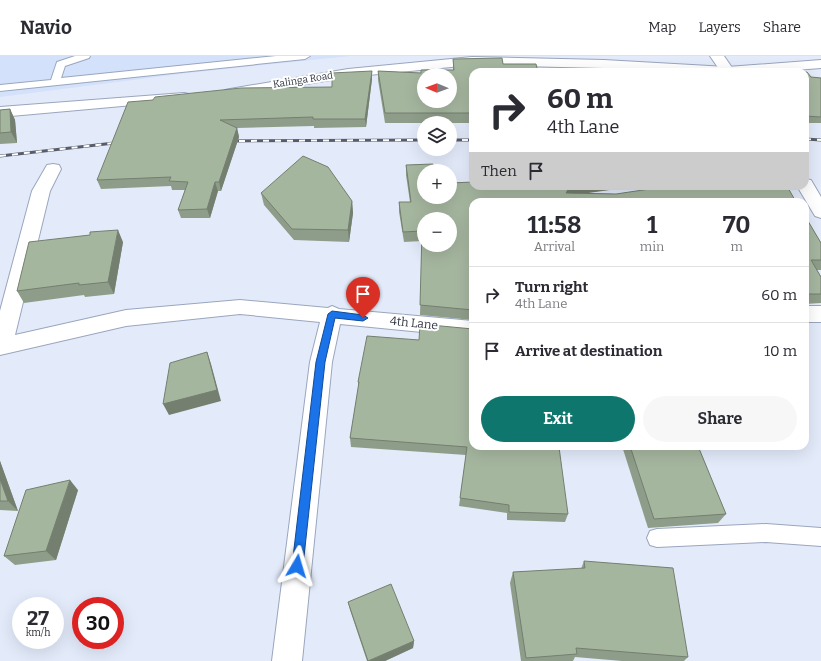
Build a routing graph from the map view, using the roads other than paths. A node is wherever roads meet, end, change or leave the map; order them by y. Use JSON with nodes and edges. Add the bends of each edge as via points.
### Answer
{"nodes":[{"id":1,"x":85,"y":56,"type":"edge"},
{"id":2,"x":305,"y":56,"type":"edge"},
{"id":3,"x":717,"y":56,"type":"edge"},
{"id":4,"x":247,"y":59,"type":"edge"},
{"id":5,"x":58,"y":60,"type":"edge"},
{"id":6,"x":821,"y":64,"type":"edge"},
{"id":7,"x":666,"y":68,"type":"edge"},
{"id":8,"x":724,"y":68,"type":"edge"},
{"id":9,"x":774,"y":68,"type":"edge"},
{"id":10,"x":55,"y":82,"type":"junction"},
{"id":11,"x":0,"y":88,"type":"edge"},
{"id":12,"x":214,"y":95,"type":"edge"},
{"id":13,"x":198,"y":96,"type":"edge"},
{"id":14,"x":0,"y":112,"type":"edge"},
{"id":15,"x":53,"y":169,"type":"dead end"},
{"id":16,"x":808,"y":190,"type":"edge"},
{"id":17,"x":821,"y":212,"type":"edge"},
{"id":18,"x":332,"y":314,"type":"junction"},
{"id":19,"x":809,"y":314,"type":"edge"},
{"id":20,"x":821,"y":314,"type":"edge"},
{"id":21,"x":469,"y":329,"type":"edge"},
{"id":22,"x":1,"y":347,"type":"edge"},
{"id":23,"x":821,"y":537,"type":"edge"},
{"id":24,"x":657,"y":538,"type":"dead end"},
{"id":25,"x":286,"y":661,"type":"edge"}],
"edges":[{"from":1,"to":5,"type":"lane"},
{"from":2,"to":4,"type":"lane"},
{"from":3,"to":8,"type":"street"},
{"from":4,"to":10,"type":"lane"},
{"from":5,"to":10,"type":"lane"},
{"from":6,"to":9,"type":"street","name":"Kalinga Road"},
{"from":7,"to":12,"type":"street","name":"Kalinga Road","via":[[472,60],[348,73]]},
{"from":10,"to":11,"type":"lane"},
{"from":13,"to":14,"type":"street"},
{"from":15,"to":22,"type":"street","via":[[41,190]]},
{"from":16,"to":17,"type":"street"},
{"from":18,"to":21,"type":"street","name":"4th Lane"},
{"from":18,"to":22,"type":"street","name":"4th Lane","via":[[240,307],[126,318]]},
{"from":18,"to":25,"type":"street","via":[[321,362]]},
{"from":19,"to":20,"type":"street"},
{"from":23,"to":24,"type":"lane","via":[[766,533]]}]}
